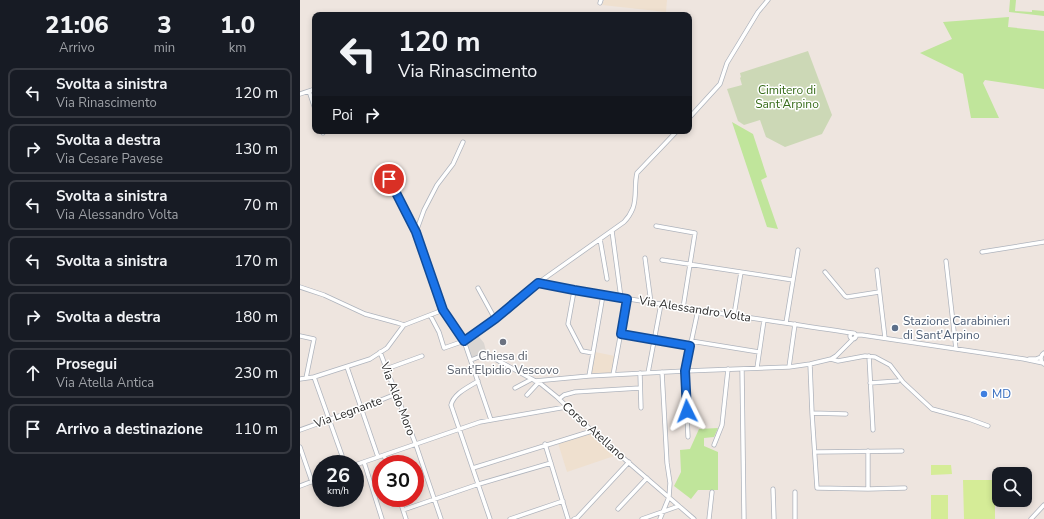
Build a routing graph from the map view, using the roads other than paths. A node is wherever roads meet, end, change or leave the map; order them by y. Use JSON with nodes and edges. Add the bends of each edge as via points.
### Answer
{"nodes":[{"id":1,"x":768,"y":0,"type":"edge"},
{"id":2,"x":312,"y":90,"type":"edge"},
{"id":3,"x":309,"y":91,"type":"junction"},
{"id":4,"x":300,"y":94,"type":"edge"},
{"id":5,"x":312,"y":100,"type":"edge"},
{"id":6,"x":692,"y":115,"type":"edge"},
{"id":7,"x":674,"y":134,"type":"edge"},
{"id":8,"x":463,"y":142,"type":"dead end"},
{"id":9,"x":389,"y":179,"type":"dead end"},
{"id":10,"x":656,"y":226,"type":"dead end"},
{"id":11,"x":612,"y":231,"type":"junction"},
{"id":12,"x":416,"y":232,"type":"junction"},
{"id":13,"x":600,"y":239,"type":"junction"},
{"id":14,"x":1044,"y":242,"type":"edge"},
{"id":15,"x":798,"y":250,"type":"dead end"},
{"id":16,"x":982,"y":252,"type":"dead end"},
{"id":17,"x":645,"y":258,"type":"dead end"},
{"id":18,"x":662,"y":260,"type":"dead end"},
{"id":19,"x":946,"y":261,"type":"dead end"},
{"id":20,"x":690,"y":264,"type":"junction"},
{"id":21,"x":877,"y":270,"type":"dead end"},
{"id":22,"x":741,"y":272,"type":"junction"},
{"id":23,"x":825,"y":272,"type":"dead end"},
{"id":24,"x":607,"y":279,"type":"dead end"},
{"id":25,"x":793,"y":280,"type":"junction"},
{"id":26,"x":538,"y":283,"type":"junction"},
{"id":27,"x":300,"y":287,"type":"edge"},
{"id":28,"x":478,"y":288,"type":"dead end"},
{"id":29,"x":574,"y":290,"type":"junction"},
{"id":30,"x":879,"y":292,"type":"junction"},
{"id":31,"x":603,"y":295,"type":"junction"},
{"id":32,"x":621,"y":298,"type":"junction"},
{"id":33,"x":627,"y":299,"type":"junction"},
{"id":34,"x":651,"y":303,"type":"junction"},
{"id":35,"x":661,"y":304,"type":"junction"},
{"id":36,"x":683,"y":308,"type":"junction"},
{"id":37,"x":443,"y":310,"type":"junction"},
{"id":38,"x":698,"y":310,"type":"junction"},
{"id":39,"x":430,"y":315,"type":"junction"},
{"id":40,"x":734,"y":315,"type":"junction"},
{"id":41,"x":495,"y":319,"type":"junction"},
{"id":42,"x":764,"y":320,"type":"junction"},
{"id":43,"x":786,"y":323,"type":"junction"},
{"id":44,"x":795,"y":324,"type":"junction"},
{"id":45,"x":404,"y":325,"type":"junction"},
{"id":46,"x":621,"y":334,"type":"junction"},
{"id":47,"x":300,"y":336,"type":"edge"},
{"id":48,"x":853,"y":336,"type":"junction"},
{"id":49,"x":885,"y":338,"type":"junction"},
{"id":50,"x":654,"y":340,"type":"junction"},
{"id":51,"x":464,"y":341,"type":"junction"},
{"id":52,"x":691,"y":341,"type":"junction"},
{"id":53,"x":690,"y":346,"type":"junction"},
{"id":54,"x":956,"y":349,"type":"junction"},
{"id":55,"x":380,"y":352,"type":"junction"},
{"id":56,"x":759,"y":352,"type":"junction"},
{"id":57,"x":593,"y":353,"type":"junction"},
{"id":58,"x":1042,"y":355,"type":"edge"},
{"id":59,"x":422,"y":356,"type":"dead end"},
{"id":60,"x":869,"y":356,"type":"junction"},
{"id":61,"x":831,"y":359,"type":"junction"},
{"id":62,"x":1024,"y":359,"type":"junction"},
{"id":63,"x":471,"y":360,"type":"junction"},
{"id":64,"x":1043,"y":363,"type":"edge"},
{"id":65,"x":810,"y":364,"type":"junction"},
{"id":66,"x":347,"y":367,"type":"junction"},
{"id":67,"x":789,"y":367,"type":"junction"},
{"id":68,"x":757,"y":368,"type":"junction"},
{"id":69,"x":386,"y":369,"type":"junction"},
{"id":70,"x":728,"y":369,"type":"junction"},
{"id":71,"x":742,"y":369,"type":"junction"},
{"id":72,"x":685,"y":371,"type":"junction"},
{"id":73,"x":662,"y":372,"type":"junction"},
{"id":74,"x":640,"y":373,"type":"junction"},
{"id":75,"x":648,"y":373,"type":"junction"},
{"id":76,"x":613,"y":375,"type":"junction"},
{"id":77,"x":589,"y":376,"type":"junction"},
{"id":78,"x":314,"y":377,"type":"junction"},
{"id":79,"x":306,"y":378,"type":"junction"},
{"id":80,"x":300,"y":379,"type":"edge"},
{"id":81,"x":544,"y":380,"type":"junction"},
{"id":82,"x":535,"y":381,"type":"junction"},
{"id":83,"x":898,"y":381,"type":"dead end"},
{"id":84,"x":478,"y":382,"type":"junction"},
{"id":85,"x":870,"y":383,"type":"junction"},
{"id":86,"x":515,"y":388,"type":"dead end"},
{"id":87,"x":545,"y":388,"type":"junction"},
{"id":88,"x":640,"y":388,"type":"junction"},
{"id":89,"x":396,"y":394,"type":"junction"},
{"id":90,"x":527,"y":395,"type":"dead end"},
{"id":91,"x":559,"y":399,"type":"junction"},
{"id":92,"x":566,"y":407,"type":"junction"},
{"id":93,"x":361,"y":408,"type":"junction"},
{"id":94,"x":641,"y":408,"type":"dead end"},
{"id":95,"x":812,"y":413,"type":"junction"},
{"id":96,"x":846,"y":414,"type":"dead end"},
{"id":97,"x":329,"y":420,"type":"junction"},
{"id":98,"x":491,"y":420,"type":"junction"},
{"id":99,"x":988,"y":426,"type":"dead end"},
{"id":100,"x":460,"y":429,"type":"junction"},
{"id":101,"x":300,"y":430,"type":"edge"},
{"id":102,"x":592,"y":430,"type":"junction"},
{"id":103,"x":873,"y":430,"type":"dead end"},
{"id":104,"x":688,"y":437,"type":"dead end"},
{"id":105,"x":545,"y":444,"type":"junction"},
{"id":106,"x":416,"y":445,"type":"junction"},
{"id":107,"x":714,"y":445,"type":"dead end"},
{"id":108,"x":300,"y":447,"type":"edge"},
{"id":109,"x":868,"y":451,"type":"junction"},
{"id":110,"x":902,"y":451,"type":"dead end"},
{"id":111,"x":815,"y":452,"type":"junction"},
{"id":112,"x":342,"y":455,"type":"edge"},
{"id":113,"x":377,"y":455,"type":"edge"},
{"id":114,"x":384,"y":455,"type":"edge"},
{"id":115,"x":372,"y":459,"type":"edge"},
{"id":116,"x":364,"y":462,"type":"joint"},
{"id":117,"x":629,"y":462,"type":"junction"},
{"id":118,"x":551,"y":463,"type":"junction"},
{"id":119,"x":473,"y":468,"type":"junction"},
{"id":120,"x":647,"y":478,"type":"junction"},
{"id":121,"x":312,"y":482,"type":"joint"},
{"id":122,"x":479,"y":484,"type":"junction"},
{"id":123,"x":300,"y":486,"type":"edge"},
{"id":124,"x":905,"y":488,"type":"dead end"},
{"id":125,"x":773,"y":489,"type":"dead end"},
{"id":126,"x":868,"y":489,"type":"junction"},
{"id":127,"x":712,"y":492,"type":"dead end"},
{"id":128,"x":795,"y":492,"type":"dead end"},
{"id":129,"x":669,"y":497,"type":"junction"},
{"id":130,"x":434,"y":499,"type":"junction"},
{"id":131,"x":563,"y":501,"type":"junction"},
{"id":132,"x":1044,"y":505,"type":"edge"},
{"id":133,"x":679,"y":506,"type":"junction"},
{"id":134,"x":402,"y":507,"type":"edge"},
{"id":135,"x":618,"y":509,"type":"dead end"},
{"id":136,"x":403,"y":510,"type":"junction"},
{"id":137,"x":663,"y":512,"type":"junction"},
{"id":138,"x":382,"y":519,"type":"edge"},
{"id":139,"x":406,"y":519,"type":"edge"},
{"id":140,"x":441,"y":519,"type":"edge"},
{"id":141,"x":490,"y":519,"type":"edge"},
{"id":142,"x":510,"y":519,"type":"edge"},
{"id":143,"x":568,"y":519,"type":"edge"},
{"id":144,"x":574,"y":519,"type":"edge"},
{"id":145,"x":642,"y":519,"type":"edge"},
{"id":146,"x":660,"y":519,"type":"edge"},
{"id":147,"x":694,"y":519,"type":"edge"},
{"id":148,"x":709,"y":519,"type":"edge"},
{"id":149,"x":744,"y":519,"type":"edge"},
{"id":150,"x":774,"y":519,"type":"edge"},
{"id":151,"x":795,"y":519,"type":"edge"},
{"id":152,"x":1031,"y":519,"type":"edge"}],
"edges":[{"from":1,"to":6,"type":"street","via":[[727,63],[720,84]]},
{"from":2,"to":3,"type":"street"},
{"from":3,"to":4,"type":"street"},
{"from":3,"to":5,"type":"street"},
{"from":7,"to":11,"type":"street","via":[[637,174],[633,208],[624,222]]},
{"from":8,"to":12,"type":"street","via":[[453,164],[437,185]]},
{"from":9,"to":12,"type":"street"},
{"from":10,"to":20,"type":"street","via":[[695,233]]},
{"from":11,"to":13,"type":"street"},
{"from":11,"to":32,"type":"street"},
{"from":12,"to":37,"type":"street"},
{"from":13,"to":24,"type":"street"},
{"from":13,"to":26,"type":"street"},
{"from":14,"to":16,"type":"street"},
{"from":15,"to":25,"type":"street"},
{"from":17,"to":34,"type":"street"},
{"from":18,"to":20,"type":"street"},
{"from":19,"to":54,"type":"street"},
{"from":20,"to":22,"type":"street"},
{"from":20,"to":36,"type":"street"},
{"from":21,"to":30,"type":"street"},
{"from":22,"to":25,"type":"street"},
{"from":22,"to":40,"type":"street"},
{"from":23,"to":30,"type":"street","via":[[844,296]]},
{"from":25,"to":43,"type":"street"},
{"from":26,"to":29,"type":"street","name":"Via Alessandro Volta"},
{"from":26,"to":41,"type":"street"},
{"from":27,"to":45,"type":"street","via":[[365,314]]},
{"from":28,"to":41,"type":"street"},
{"from":29,"to":31,"type":"street","name":"Via Alessandro Volta"},
{"from":29,"to":57,"type":"street","via":[[568,324],[582,351]]},
{"from":30,"to":49,"type":"street"},
{"from":31,"to":32,"type":"street","name":"Via Alessandro Volta"},
{"from":31,"to":57,"type":"street"},
{"from":32,"to":33,"type":"street","name":"Via Alessandro Volta"},
{"from":33,"to":34,"type":"street","name":"Via Alessandro Volta"},
{"from":33,"to":46,"type":"street"},
{"from":34,"to":35,"type":"street","name":"Via Alessandro Volta"},
{"from":35,"to":36,"type":"street","name":"Via Alessandro Volta"},
{"from":35,"to":50,"type":"street"},
{"from":36,"to":38,"type":"street","name":"Via Alessandro Volta"},
{"from":37,"to":39,"type":"street"},
{"from":37,"to":51,"type":"street"},
{"from":38,"to":40,"type":"street","name":"Via Alessandro Volta"},
{"from":38,"to":52,"type":"street"},
{"from":39,"to":45,"type":"street"},
{"from":39,"to":51,"type":"street","via":[[444,348]]},
{"from":40,"to":42,"type":"street","name":"Via Alessandro Volta"},
{"from":41,"to":51,"type":"street"},
{"from":42,"to":43,"type":"street","name":"Via Alessandro Volta"},
{"from":42,"to":56,"type":"street"},
{"from":43,"to":44,"type":"street","name":"Via Alessandro Volta"},
{"from":44,"to":48,"type":"street","name":"Via Alessandro Volta"},
{"from":44,"to":67,"type":"street"},
{"from":45,"to":55,"type":"street","via":[[387,348]]},
{"from":46,"to":50,"type":"street"},
{"from":46,"to":76,"type":"street"},
{"from":47,"to":79,"type":"street","via":[[314,339]]},
{"from":48,"to":49,"type":"street","name":"Via Alessandro Volta"},
{"from":48,"to":61,"type":"street"},
{"from":49,"to":54,"type":"street","name":"Via Alessandro Volta"},
{"from":50,"to":53,"type":"street"},
{"from":50,"to":75,"type":"street"},
{"from":51,"to":63,"type":"street"},
{"from":52,"to":53,"type":"street"},
{"from":52,"to":56,"type":"street"},
{"from":53,"to":72,"type":"street"},
{"from":54,"to":62,"type":"street","name":"Via Alessandro Volta"},
{"from":55,"to":66,"type":"street","via":[[370,359]]},
{"from":55,"to":69,"type":"street","name":"Via Aldo Moro"},
{"from":56,"to":68,"type":"street"},
{"from":57,"to":77,"type":"street"},
{"from":58,"to":62,"type":"street","name":"Via Alessandro Volta","via":[[1036,359]]},
{"from":58,"to":64,"type":"street"},
{"from":59,"to":69,"type":"street"},
{"from":60,"to":61,"type":"street"},
{"from":60,"to":85,"type":"street"},
{"from":60,"to":99,"type":"street","via":[[890,365],[903,382],[932,409]]},
{"from":61,"to":65,"type":"street"},
{"from":62,"to":64,"type":"street","name":"Via Alessandro Volta"},
{"from":63,"to":82,"type":"street","name":"Corso Atellano","via":[[486,354]]},
{"from":63,"to":84,"type":"street"},
{"from":65,"to":67,"type":"street"},
{"from":65,"to":95,"type":"street"},
{"from":66,"to":78,"type":"street"},
{"from":66,"to":93,"type":"street"},
{"from":67,"to":68,"type":"street"},
{"from":68,"to":71,"type":"street"},
{"from":69,"to":89,"type":"street","name":"Via Aldo Moro"},
{"from":70,"to":71,"type":"street"},
{"from":70,"to":72,"type":"street"},
{"from":70,"to":107,"type":"street","via":[[722,425]]},
{"from":71,"to":149,"type":"street"},
{"from":72,"to":73,"type":"street"},
{"from":72,"to":104,"type":"street"},
{"from":73,"to":75,"type":"street"},
{"from":73,"to":129,"type":"street"},
{"from":74,"to":75,"type":"street"},
{"from":74,"to":76,"type":"street"},
{"from":74,"to":88,"type":"street"},
{"from":76,"to":77,"type":"street"},
{"from":77,"to":81,"type":"street"},
{"from":78,"to":79,"type":"street"},
{"from":78,"to":97,"type":"street"},
{"from":79,"to":80,"type":"street"},
{"from":81,"to":82,"type":"street"},
{"from":81,"to":87,"type":"street"},
{"from":82,"to":86,"type":"street"},
{"from":82,"to":87,"type":"street","name":"Corso Atellano"},
{"from":82,"to":90,"type":"street"},
{"from":83,"to":85,"type":"street"},
{"from":84,"to":98,"type":"street"},
{"from":84,"to":100,"type":"street","via":[[460,392],[451,403]]},
{"from":85,"to":103,"type":"street"},
{"from":87,"to":91,"type":"street","name":"Corso Atellano"},
{"from":88,"to":91,"type":"street","via":[[575,392]]},
{"from":88,"to":94,"type":"street"},
{"from":89,"to":93,"type":"street","name":"Via Legnante"},
{"from":89,"to":106,"type":"street","name":"Via Aldo Moro"},
{"from":91,"to":92,"type":"street","name":"Corso Atellano"},
{"from":92,"to":98,"type":"street"},
{"from":92,"to":102,"type":"street","name":"Corso Atellano"},
{"from":93,"to":97,"type":"street","name":"Via Legnante"},
{"from":93,"to":113,"type":"street"},
{"from":95,"to":96,"type":"street"},
{"from":95,"to":111,"type":"street"},
{"from":97,"to":101,"type":"street","name":"Via Legnante"},
{"from":97,"to":112,"type":"street"},
{"from":98,"to":100,"type":"street"},
{"from":100,"to":106,"type":"street"},
{"from":100,"to":119,"type":"street"},
{"from":102,"to":105,"type":"street"},
{"from":102,"to":117,"type":"street","name":"Corso Atellano"},
{"from":105,"to":118,"type":"street"},
{"from":105,"to":119,"type":"street"},
{"from":106,"to":114,"type":"street"},
{"from":106,"to":130,"type":"street","name":"Via Aldo Moro"},
{"from":108,"to":121,"type":"street"},
{"from":109,"to":110,"type":"street"},
{"from":109,"to":111,"type":"street"},
{"from":109,"to":126,"type":"street"},
{"from":111,"to":126,"type":"street","via":[[817,488]]},
{"from":115,"to":116,"type":"street"},
{"from":116,"to":138,"type":"street"},
{"from":117,"to":120,"type":"street","name":"Corso Atellano"},
{"from":117,"to":144,"type":"street"},
{"from":118,"to":122,"type":"street"},
{"from":118,"to":131,"type":"street"},
{"from":119,"to":122,"type":"street"},
{"from":120,"to":129,"type":"street","name":"Corso Atellano"},
{"from":120,"to":135,"type":"street"},
{"from":121,"to":123,"type":"street"},
{"from":122,"to":130,"type":"street"},
{"from":122,"to":141,"type":"street"},
{"from":124,"to":126,"type":"street"},
{"from":125,"to":150,"type":"street"},
{"from":127,"to":148,"type":"street"},
{"from":128,"to":151,"type":"street"},
{"from":129,"to":133,"type":"street","name":"Corso Atellano"},
{"from":129,"to":137,"type":"street"},
{"from":130,"to":136,"type":"street"},
{"from":130,"to":140,"type":"street","name":"Via Aldo Moro"},
{"from":131,"to":142,"type":"street"},
{"from":131,"to":143,"type":"street"},
{"from":132,"to":152,"type":"street"},
{"from":133,"to":137,"type":"street"},
{"from":133,"to":147,"type":"street","name":"Corso Atellano"},
{"from":134,"to":136,"type":"street"},
{"from":136,"to":139,"type":"street"},
{"from":137,"to":145,"type":"street"},
{"from":137,"to":146,"type":"street"}]}
